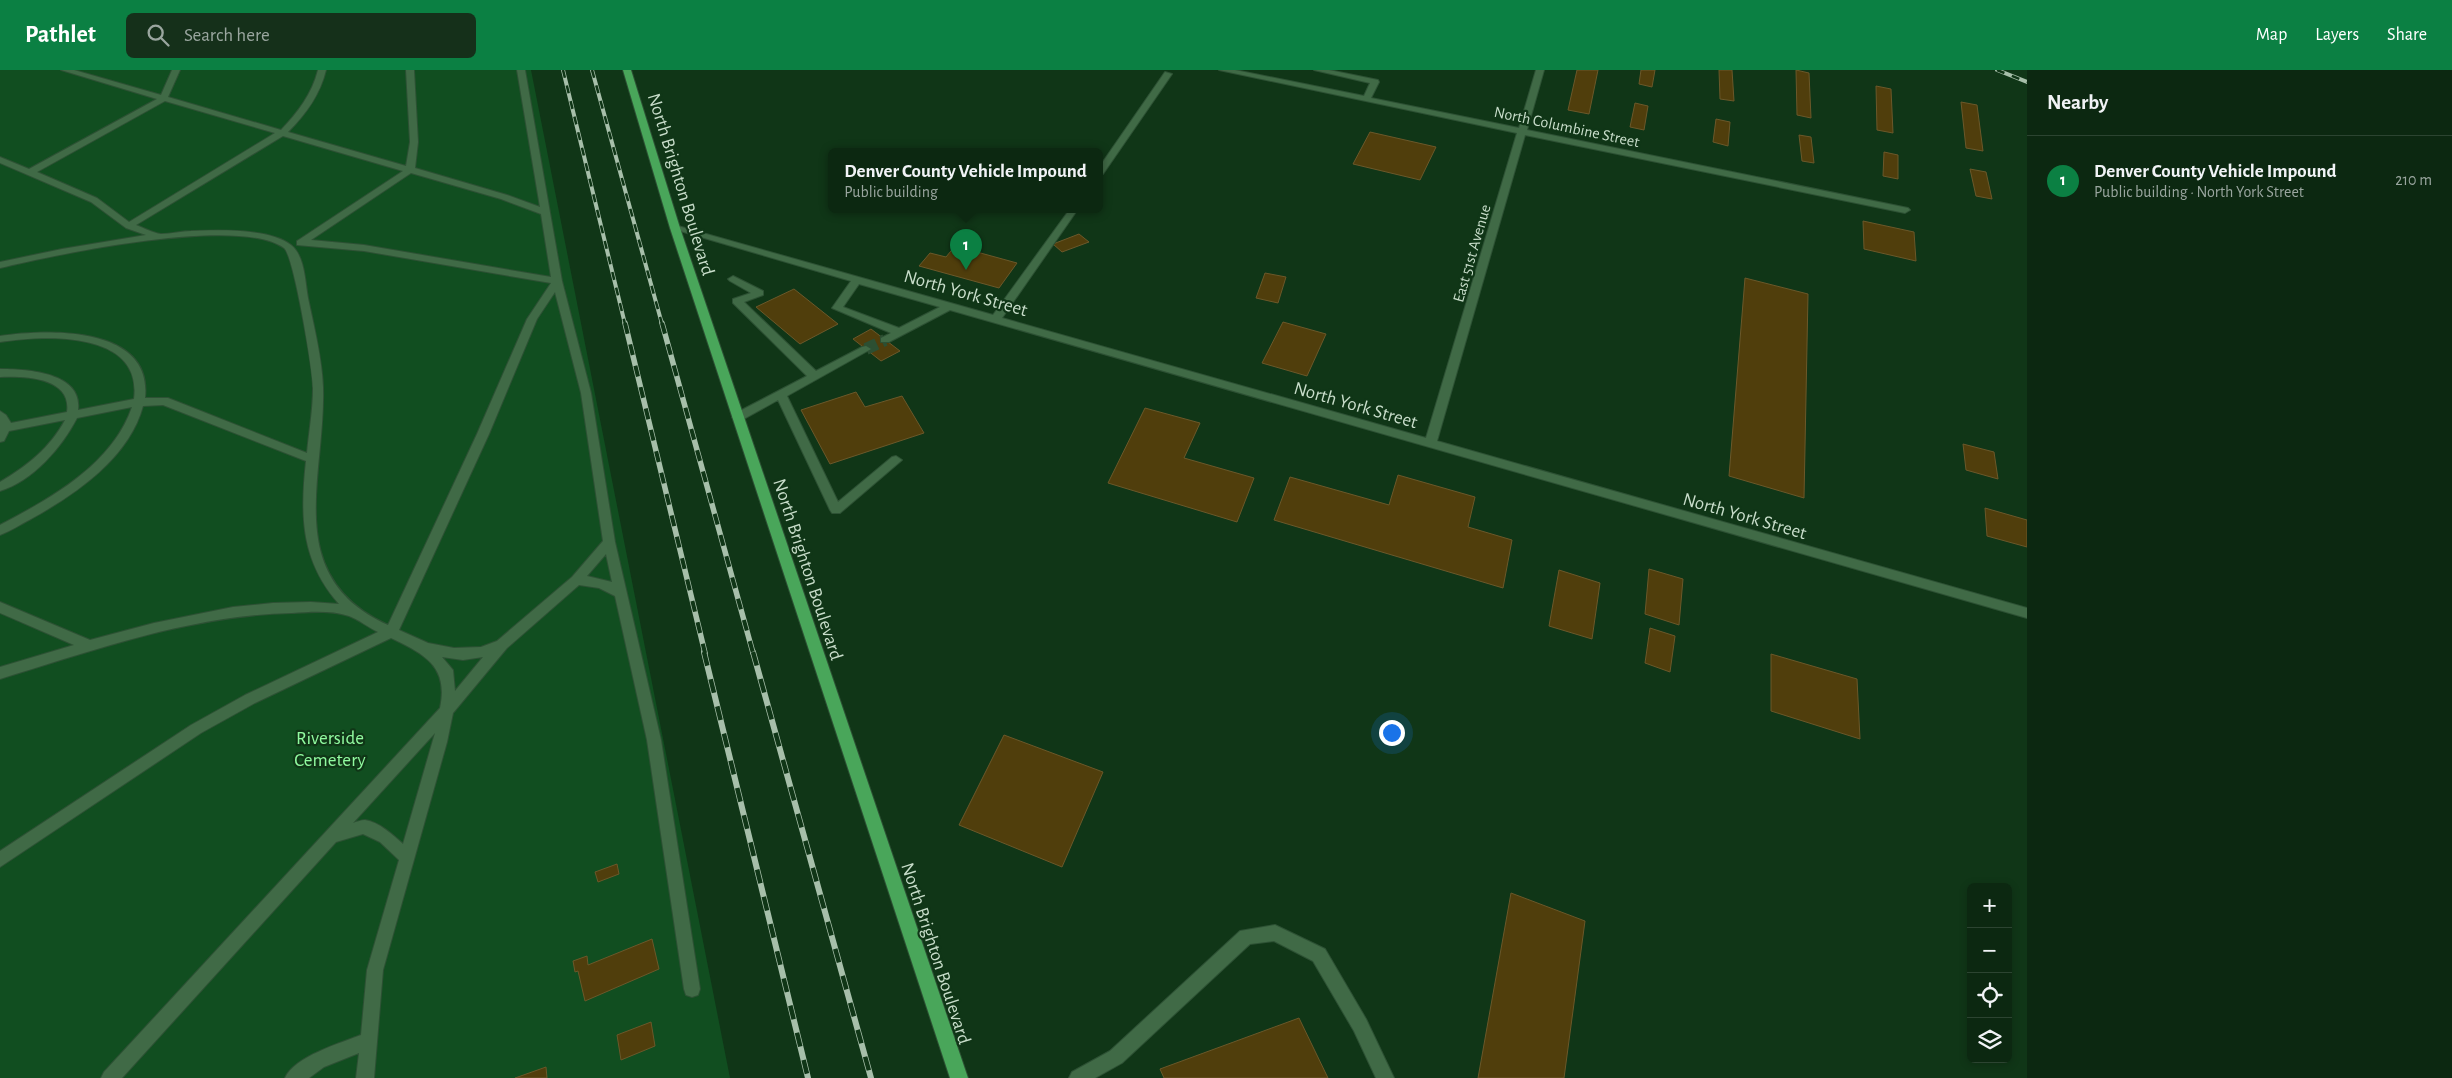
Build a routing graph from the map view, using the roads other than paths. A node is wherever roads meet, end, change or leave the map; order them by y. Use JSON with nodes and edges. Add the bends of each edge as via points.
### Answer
{"nodes":[{"id":1,"x":65,"y":70,"type":"edge"},
{"id":2,"x":176,"y":70,"type":"edge"},
{"id":3,"x":322,"y":70,"type":"edge"},
{"id":4,"x":410,"y":70,"type":"edge"},
{"id":5,"x":521,"y":70,"type":"edge"},
{"id":6,"x":627,"y":70,"type":"edge"},
{"id":7,"x":1223,"y":70,"type":"edge"},
{"id":8,"x":1318,"y":70,"type":"edge"},
{"id":9,"x":1540,"y":70,"type":"edge"},
{"id":10,"x":1249,"y":72,"type":"edge"},
{"id":11,"x":1168,"y":74,"type":"dead end"},
{"id":12,"x":163,"y":99,"type":"junction"},
{"id":13,"x":1366,"y":100,"type":"junction"},
{"id":14,"x":283,"y":132,"type":"junction"},
{"id":15,"x":1522,"y":132,"type":"junction"},
{"id":16,"x":0,"y":160,"type":"edge"},
{"id":17,"x":1103,"y":168,"type":"edge"},
{"id":18,"x":410,"y":170,"type":"junction"},
{"id":19,"x":28,"y":173,"type":"junction"},
{"id":20,"x":1905,"y":210,"type":"dead end"},
{"id":21,"x":546,"y":213,"type":"junction"},
{"id":22,"x":1071,"y":213,"type":"edge"},
{"id":23,"x":129,"y":226,"type":"junction"},
{"id":24,"x":675,"y":228,"type":"junction"},
{"id":25,"x":157,"y":236,"type":"junction"},
{"id":26,"x":302,"y":242,"type":"junction"},
{"id":27,"x":289,"y":248,"type":"junction"},
{"id":28,"x":0,"y":265,"type":"edge"},
{"id":29,"x":733,"y":279,"type":"dead end"},
{"id":30,"x":857,"y":279,"type":"junction"},
{"id":31,"x":557,"y":281,"type":"junction"},
{"id":32,"x":949,"y":306,"type":"junction"},
{"id":33,"x":996,"y":319,"type":"junction"},
{"id":34,"x":899,"y":332,"type":"junction"},
{"id":35,"x":0,"y":338,"type":"edge"},
{"id":36,"x":885,"y":340,"type":"tunnel mouth"},
{"id":37,"x":866,"y":349,"type":"tunnel mouth"},
{"id":38,"x":0,"y":373,"type":"edge"},
{"id":39,"x":815,"y":377,"type":"junction"},
{"id":40,"x":781,"y":395,"type":"junction"},
{"id":41,"x":140,"y":402,"type":"junction"},
{"id":42,"x":0,"y":414,"type":"edge"},
{"id":43,"x":73,"y":414,"type":"junction"},
{"id":44,"x":738,"y":417,"type":"junction"},
{"id":45,"x":3,"y":433,"type":"edge"},
{"id":46,"x":1430,"y":444,"type":"junction"},
{"id":47,"x":312,"y":459,"type":"junction"},
{"id":48,"x":896,"y":460,"type":"dead end"},
{"id":49,"x":0,"y":487,"type":"edge"},
{"id":50,"x":0,"y":530,"type":"edge"},
{"id":51,"x":609,"y":542,"type":"junction"},
{"id":52,"x":576,"y":580,"type":"junction"},
{"id":53,"x":620,"y":593,"type":"junction"},
{"id":54,"x":0,"y":608,"type":"edge"},
{"id":55,"x":353,"y":611,"type":"junction"},
{"id":56,"x":2027,"y":613,"type":"edge"},
{"id":57,"x":391,"y":632,"type":"junction"},
{"id":58,"x":502,"y":644,"type":"junction"},
{"id":59,"x":90,"y":646,"type":"junction"},
{"id":60,"x":425,"y":648,"type":"junction"},
{"id":61,"x":0,"y":673,"type":"edge"},
{"id":62,"x":447,"y":710,"type":"junction"},
{"id":63,"x":329,"y":837,"type":"junction"},
{"id":64,"x":407,"y":858,"type":"junction"},
{"id":65,"x":0,"y":860,"type":"edge"},
{"id":66,"x":692,"y":989,"type":"dead end"},
{"id":67,"x":368,"y":1040,"type":"junction"},
{"id":68,"x":110,"y":1078,"type":"edge"},
{"id":69,"x":294,"y":1078,"type":"edge"},
{"id":70,"x":365,"y":1078,"type":"edge"},
{"id":71,"x":959,"y":1078,"type":"edge"},
{"id":72,"x":1078,"y":1078,"type":"edge"},
{"id":73,"x":1385,"y":1078,"type":"edge"}],
"edges":[{"from":1,"to":12,"type":"street"},
{"from":2,"to":12,"type":"street"},
{"from":3,"to":14,"type":"street","via":[[319,84],[299,117]]},
{"from":4,"to":18,"type":"street","via":[[414,142]]},
{"from":5,"to":21,"type":"street"},
{"from":6,"to":24,"type":"main road","name":"North Brighton Boulevard"},
{"from":7,"to":10,"type":"street","name":"North Columbine Street"},
{"from":8,"to":13,"type":"street","via":[[1375,82]]},
{"from":9,"to":15,"type":"street","name":"East 51st Avenue"},
{"from":10,"to":13,"type":"street","name":"North Columbine Street"},
{"from":11,"to":17,"type":"street"},
{"from":12,"to":14,"type":"street"},
{"from":12,"to":19,"type":"street"},
{"from":13,"to":15,"type":"street","name":"North Columbine Street"},
{"from":14,"to":18,"type":"street"},
{"from":14,"to":23,"type":"street"},
{"from":15,"to":20,"type":"street","name":"North Columbine Street"},
{"from":15,"to":46,"type":"street","name":"East 51st Avenue"},
{"from":16,"to":19,"type":"street"},
{"from":18,"to":21,"type":"street","via":[[504,197]]},
{"from":18,"to":26,"type":"street"},
{"from":19,"to":23,"type":"street","via":[[94,200]]},
{"from":21,"to":31,"type":"street"},
{"from":22,"to":33,"type":"street"},
{"from":23,"to":25,"type":"street"},
{"from":24,"to":30,"type":"street","name":"North York Street"},
{"from":24,"to":44,"type":"main road","name":"North Brighton Boulevard"},
{"from":25,"to":27,"type":"street","via":[[230,233],[256,236]]},
{"from":25,"to":28,"type":"street"},
{"from":26,"to":27,"type":"street"},
{"from":26,"to":31,"type":"street","via":[[364,248]]},
{"from":27,"to":47,"type":"street","via":[[299,270],[318,387]]},
{"from":29,"to":39,"type":"street","via":[[759,293],[737,301]]},
{"from":30,"to":32,"type":"street","name":"North York Street"},
{"from":30,"to":34,"type":"street","via":[[837,308]]},
{"from":31,"to":51,"type":"street","via":[[586,393]]},
{"from":31,"to":57,"type":"street","via":[[532,319],[483,434]]},
{"from":32,"to":33,"type":"street","name":"North York Street"},
{"from":32,"to":34,"type":"street"},
{"from":33,"to":46,"type":"street","name":"North York Street"},
{"from":34,"to":36,"type":"street"},
{"from":35,"to":41,"type":"street","via":[[60,334],[101,342],[117,350],[137,372]]},
{"from":37,"to":39,"type":"street"},
{"from":38,"to":43,"type":"street","via":[[40,374],[60,383],[72,396]]},
{"from":39,"to":40,"type":"street"},
{"from":40,"to":44,"type":"street"},
{"from":40,"to":48,"type":"street","via":[[836,510]]},
{"from":41,"to":43,"type":"street"},
{"from":41,"to":47,"type":"street","via":[[164,401]]},
{"from":41,"to":50,"type":"street","via":[[132,423],[96,468],[52,501]]},
{"from":42,"to":45,"type":"street","via":[[6,420]]},
{"from":43,"to":45,"type":"street"},
{"from":43,"to":49,"type":"street","via":[[53,448],[28,470]]},
{"from":44,"to":71,"type":"main road","name":"North Brighton Boulevard"},
{"from":46,"to":56,"type":"street","name":"North York Street"},
{"from":47,"to":55,"type":"street","via":[[308,517],[311,543],[330,588]]},
{"from":51,"to":52,"type":"street"},
{"from":51,"to":53,"type":"street"},
{"from":52,"to":53,"type":"street","via":[[608,584]]},
{"from":52,"to":58,"type":"street"},
{"from":53,"to":66,"type":"street","via":[[654,740]]},
{"from":54,"to":59,"type":"street"},
{"from":55,"to":57,"type":"street"},
{"from":55,"to":59,"type":"street","via":[[272,608],[228,614]]},
{"from":57,"to":60,"type":"street"},
{"from":57,"to":65,"type":"street","via":[[250,699],[196,729]]},
{"from":58,"to":60,"type":"street","via":[[485,652],[456,656]]},
{"from":58,"to":62,"type":"street"},
{"from":59,"to":61,"type":"street"},
{"from":60,"to":62,"type":"street","via":[[446,670]]},
{"from":62,"to":63,"type":"street"},
{"from":62,"to":64,"type":"street"},
{"from":63,"to":64,"type":"street","via":[[364,827],[385,837]]},
{"from":63,"to":68,"type":"street"},
{"from":64,"to":67,"type":"street","via":[[375,970]]},
{"from":67,"to":69,"type":"street","via":[[318,1061]]},
{"from":67,"to":70,"type":"street"},
{"from":72,"to":73,"type":"street","via":[[1116,1057],[1246,937],[1275,934],[1319,955],[1360,1025]]}]}
